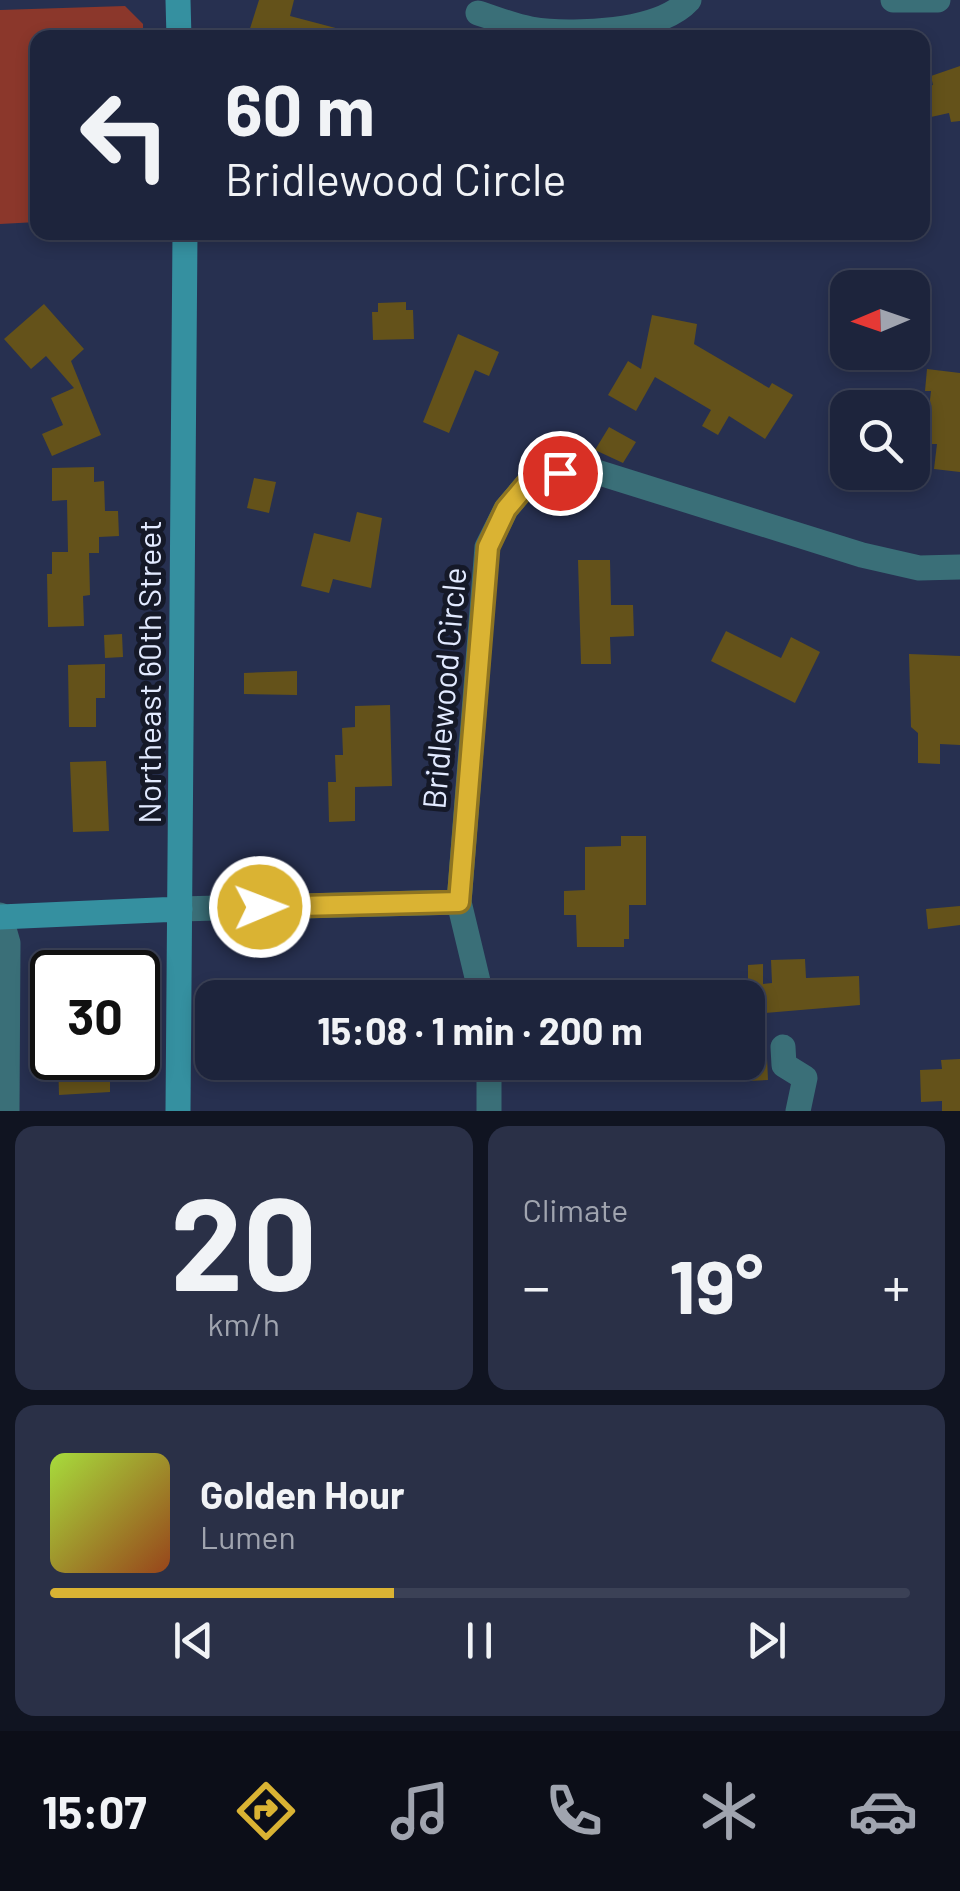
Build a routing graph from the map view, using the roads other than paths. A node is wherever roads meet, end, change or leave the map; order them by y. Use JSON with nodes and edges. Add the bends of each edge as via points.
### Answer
{"nodes":[{"id":1,"x":178,"y":0,"type":"edge"},
{"id":2,"x":689,"y":0,"type":"edge"},
{"id":3,"x":893,"y":0,"type":"edge"},
{"id":4,"x":938,"y":0,"type":"edge"},
{"id":5,"x":478,"y":13,"type":"dead end"},
{"id":6,"x":179,"y":30,"type":"edge"},
{"id":7,"x":185,"y":240,"type":"edge"},
{"id":8,"x":960,"y":567,"type":"edge"},
{"id":9,"x":459,"y":902,"type":"junction"},
{"id":10,"x":180,"y":909,"type":"junction"},
{"id":11,"x":0,"y":916,"type":"edge"},
{"id":12,"x":478,"y":980,"type":"edge"},
{"id":13,"x":783,"y":1047,"type":"dead end"},
{"id":14,"x":489,"y":1080,"type":"edge"},
{"id":15,"x":8,"y":1111,"type":"edge"},
{"id":16,"x":178,"y":1111,"type":"edge"},
{"id":17,"x":489,"y":1111,"type":"edge"},
{"id":18,"x":798,"y":1111,"type":"edge"}],
"edges":[{"from":1,"to":6,"type":"street"},
{"from":2,"to":5,"type":"street","via":[[649,24],[610,29],[531,30]]},
{"from":3,"to":4,"type":"street"},
{"from":7,"to":10,"type":"street","name":"Northeast 60th Street"},
{"from":8,"to":9,"type":"street","name":"Bridlewood Circle","via":[[919,568],[862,554],[587,469],[533,477],[506,509],[488,547]]},
{"from":9,"to":10,"type":"street"},
{"from":9,"to":12,"type":"street","name":"Bridlewood Circle"},
{"from":10,"to":11,"type":"street"},
{"from":10,"to":16,"type":"street","name":"Northeast 60th Street"},
{"from":11,"to":15,"type":"street","via":[[8,942]]},
{"from":13,"to":18,"type":"street","via":[[784,1066],[805,1078]]},
{"from":14,"to":17,"type":"street"}]}
